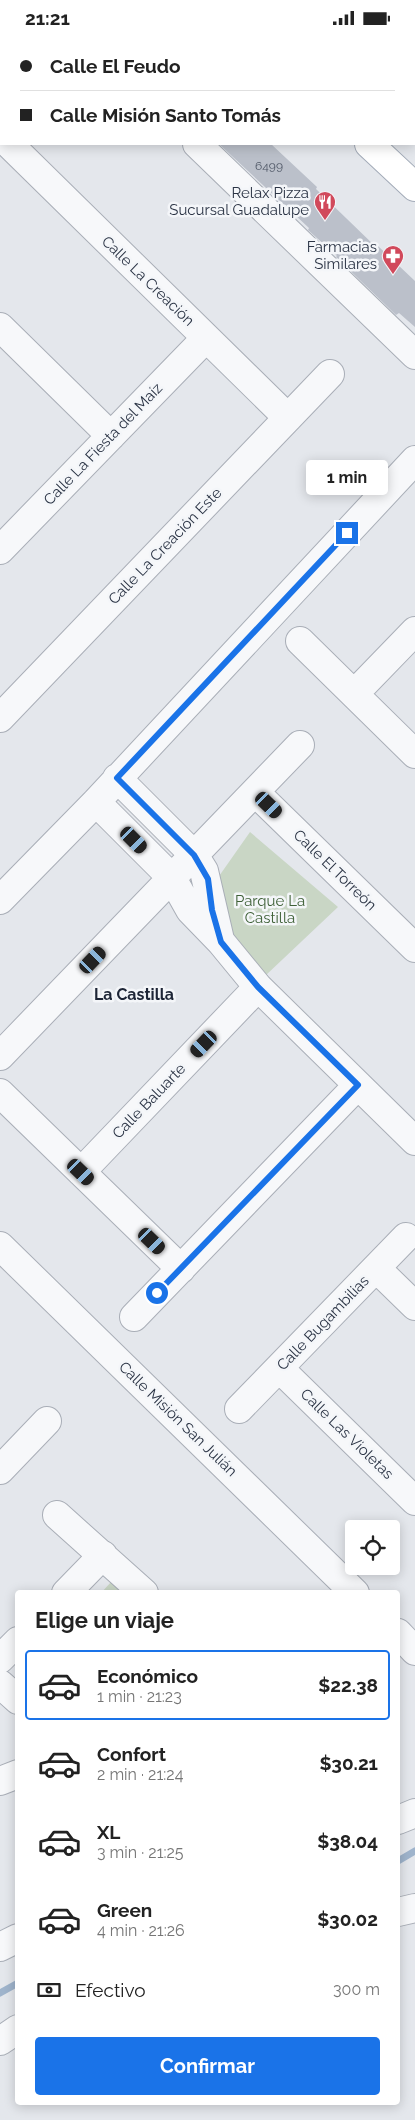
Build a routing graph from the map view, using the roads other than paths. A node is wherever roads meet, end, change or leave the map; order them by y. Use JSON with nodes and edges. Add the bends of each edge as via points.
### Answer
{"nodes":[{"id":1,"x":10,"y":145,"type":"edge"},
{"id":2,"x":199,"y":145,"type":"edge"},
{"id":3,"x":370,"y":145,"type":"edge"},
{"id":4,"x":415,"y":187,"type":"edge"},
{"id":5,"x":0,"y":327,"type":"edge"},
{"id":6,"x":206,"y":338,"type":"junction"},
{"id":7,"x":415,"y":355,"type":"edge"},
{"id":8,"x":330,"y":373,"type":"dead end"},
{"id":9,"x":288,"y":418,"type":"junction"},
{"id":10,"x":110,"y":435,"type":"junction"},
{"id":11,"x":415,"y":461,"type":"edge"},
{"id":12,"x":5,"y":533,"type":"edge"},
{"id":13,"x":415,"y":631,"type":"edge"},
{"id":14,"x":300,"y":641,"type":"dead end"},
{"id":15,"x":354,"y":694,"type":"junction"},
{"id":16,"x":0,"y":718,"type":"edge"},
{"id":17,"x":300,"y":745,"type":"dead end"},
{"id":18,"x":415,"y":754,"type":"edge"},
{"id":19,"x":117,"y":778,"type":"junction"},
{"id":20,"x":255,"y":792,"type":"junction"},
{"id":21,"x":96,"y":802,"type":"junction"},
{"id":22,"x":194,"y":855,"type":"junction"},
{"id":23,"x":172,"y":878,"type":"junction"},
{"id":24,"x":0,"y":900,"type":"edge"},
{"id":25,"x":221,"y":942,"type":"junction"},
{"id":26,"x":415,"y":948,"type":"edge"},
{"id":27,"x":258,"y":987,"type":"junction"},
{"id":28,"x":0,"y":1056,"type":"edge"},
{"id":29,"x":358,"y":1085,"type":"junction"},
{"id":30,"x":0,"y":1093,"type":"edge"},
{"id":31,"x":415,"y":1141,"type":"edge"},
{"id":32,"x":81,"y":1172,"type":"junction"},
{"id":33,"x":406,"y":1237,"type":"dead end"},
{"id":34,"x":0,"y":1246,"type":"edge"},
{"id":35,"x":376,"y":1267,"type":"junction"},
{"id":36,"x":181,"y":1269,"type":"junction"},
{"id":37,"x":415,"y":1306,"type":"edge"},
{"id":38,"x":134,"y":1317,"type":"dead end"},
{"id":39,"x":279,"y":1368,"type":"junction"},
{"id":40,"x":239,"y":1409,"type":"dead end"},
{"id":41,"x":47,"y":1421,"type":"dead end"},
{"id":42,"x":4,"y":1459,"type":"edge"},
{"id":43,"x":415,"y":1501,"type":"edge"},
{"id":44,"x":57,"y":1515,"type":"dead end"},
{"id":45,"x":103,"y":1555,"type":"junction"},
{"id":46,"x":69,"y":1590,"type":"edge"},
{"id":47,"x":141,"y":1590,"type":"edge"},
{"id":48,"x":351,"y":1590,"type":"edge"},
{"id":49,"x":15,"y":1644,"type":"edge"},
{"id":50,"x":0,"y":1659,"type":"edge"},
{"id":51,"x":0,"y":1684,"type":"edge"},
{"id":52,"x":15,"y":1697,"type":"edge"},
{"id":53,"x":15,"y":1775,"type":"edge"},
{"id":54,"x":0,"y":1781,"type":"edge"},
{"id":55,"x":415,"y":1813,"type":"edge"},
{"id":56,"x":400,"y":1819,"type":"edge"},
{"id":57,"x":415,"y":1908,"type":"edge"},
{"id":58,"x":400,"y":1912,"type":"edge"},
{"id":59,"x":15,"y":1939,"type":"edge"},
{"id":60,"x":0,"y":1947,"type":"edge"},
{"id":61,"x":15,"y":2031,"type":"edge"},
{"id":62,"x":0,"y":2041,"type":"edge"}],
"edges":[{"from":1,"to":6,"type":"street","name":"Calle La Creación"},
{"from":2,"to":7,"type":"street"},
{"from":3,"to":4,"type":"main road"},
{"from":5,"to":10,"type":"street"},
{"from":6,"to":9,"type":"street","name":"Calle La Creación"},
{"from":6,"to":10,"type":"street","name":"Calle La Fiesta del Maíz"},
{"from":8,"to":9,"type":"street","name":"Calle La Creación Este"},
{"from":9,"to":16,"type":"street","name":"Calle La Creación Este"},
{"from":10,"to":12,"type":"street","name":"Calle La Fiesta del Maíz"},
{"from":11,"to":19,"type":"street"},
{"from":13,"to":15,"type":"street"},
{"from":14,"to":15,"type":"street"},
{"from":15,"to":18,"type":"street"},
{"from":17,"to":20,"type":"street"},
{"from":19,"to":21,"type":"street"},
{"from":19,"to":22,"type":"street"},
{"from":20,"to":22,"type":"street"},
{"from":20,"to":26,"type":"street","name":"Calle El Torreón"},
{"from":21,"to":23,"type":"street"},
{"from":21,"to":24,"type":"street"},
{"from":22,"to":23,"type":"street"},
{"from":22,"to":25,"type":"street","via":[[208,879]]},
{"from":23,"to":25,"type":"street","via":[[190,909]]},
{"from":23,"to":28,"type":"street"},
{"from":25,"to":27,"type":"street"},
{"from":27,"to":29,"type":"street"},
{"from":27,"to":32,"type":"street","name":"Calle Baluarte"},
{"from":29,"to":31,"type":"street"},
{"from":29,"to":36,"type":"street"},
{"from":30,"to":32,"type":"street"},
{"from":32,"to":36,"type":"street"},
{"from":33,"to":35,"type":"street","name":"Calle Bugambilias"},
{"from":34,"to":48,"type":"street","name":"Calle Misión San Julián"},
{"from":35,"to":37,"type":"street"},
{"from":35,"to":39,"type":"street","name":"Calle Bugambilias"},
{"from":36,"to":38,"type":"street"},
{"from":39,"to":40,"type":"street","name":"Calle Bugambilias"},
{"from":39,"to":43,"type":"street","name":"Calle Las Violetas"},
{"from":41,"to":42,"type":"street"},
{"from":44,"to":45,"type":"street"},
{"from":45,"to":46,"type":"street"},
{"from":45,"to":47,"type":"street"},
{"from":49,"to":50,"type":"street"},
{"from":51,"to":52,"type":"street"},
{"from":53,"to":54,"type":"street"},
{"from":55,"to":56,"type":"street"},
{"from":57,"to":58,"type":"street"},
{"from":59,"to":60,"type":"street"},
{"from":61,"to":62,"type":"street"}]}
